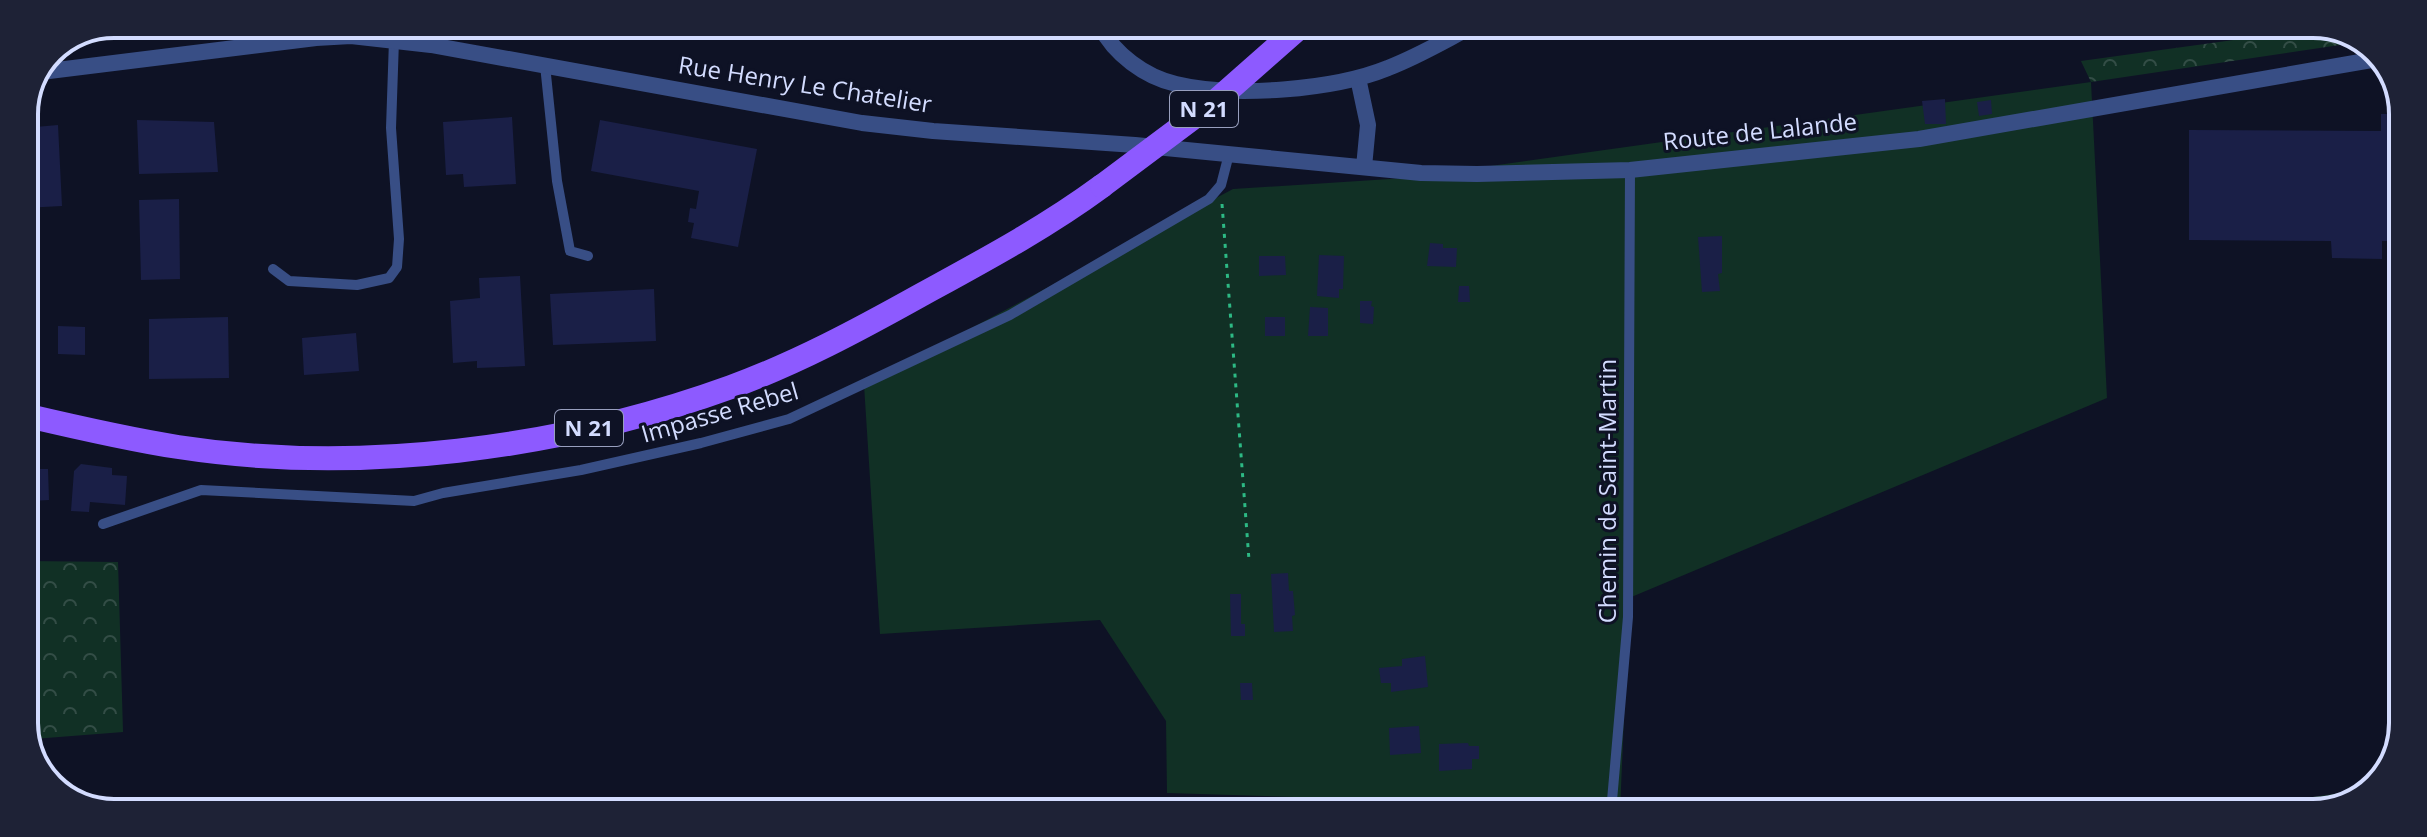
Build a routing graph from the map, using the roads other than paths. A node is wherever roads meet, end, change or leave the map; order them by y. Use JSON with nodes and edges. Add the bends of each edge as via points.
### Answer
{"nodes":[{"id":1,"x":316,"y":38,"type":"edge"},
{"id":2,"x":372,"y":38,"type":"edge"},
{"id":3,"x":1108,"y":38,"type":"edge"},
{"id":4,"x":1287,"y":38,"type":"edge"},
{"id":5,"x":1450,"y":38,"type":"edge"},
{"id":6,"x":394,"y":40,"type":"junction"},
{"id":7,"x":2368,"y":61,"type":"edge"},
{"id":8,"x":545,"y":65,"type":"junction"},
{"id":9,"x":52,"y":71,"type":"edge"},
{"id":10,"x":1358,"y":78,"type":"junction"},
{"id":11,"x":1135,"y":145,"type":"joint"},
{"id":12,"x":1229,"y":154,"type":"junction"},
{"id":13,"x":1364,"y":167,"type":"junction"},
{"id":14,"x":1630,"y":170,"type":"junction"},
{"id":15,"x":588,"y":256,"type":"dead end"},
{"id":16,"x":273,"y":269,"type":"dead end"},
{"id":17,"x":38,"y":418,"type":"edge"},
{"id":18,"x":103,"y":524,"type":"dead end"},
{"id":19,"x":1612,"y":799,"type":"edge"}],
"edges":[{"from":1,"to":9,"type":"street","name":"Rue Henry Le Chatelier"},
{"from":2,"to":6,"type":"street","name":"Rue Henry Le Chatelier"},
{"from":3,"to":10,"type":"street","via":[[1146,73],[1198,88],[1263,90]]},
{"from":4,"to":17,"type":"main road","number":"N 21","bridge":true,"via":[[1217,100],[1069,211],[836,342],[731,387],[568,433],[419,455],[273,456],[179,447]]},
{"from":5,"to":10,"type":"street"},
{"from":6,"to":8,"type":"street","name":"Rue Henry Le Chatelier"},
{"from":6,"to":16,"type":"lane","via":[[391,128],[397,267],[389,278],[357,285],[289,281]]},
{"from":7,"to":14,"type":"street","name":"Route de Lalande","via":[[1919,139]]},
{"from":8,"to":11,"type":"street","name":"Rue Henry Le Chatelier","via":[[862,123]]},
{"from":8,"to":15,"type":"lane","via":[[570,251]]},
{"from":10,"to":13,"type":"street","via":[[1368,125]]},
{"from":11,"to":12,"type":"street","name":"Route de Lalande"},
{"from":12,"to":13,"type":"street","name":"Route de Lalande"},
{"from":12,"to":18,"type":"lane","name":"Impasse Rebel","via":[[1221,185],[1209,199],[1010,315],[789,419],[581,470],[414,501],[201,490]]},
{"from":13,"to":14,"type":"street","name":"Route de Lalande","via":[[1477,174]]},
{"from":14,"to":19,"type":"lane","name":"Chemin de Saint-Martin","via":[[1628,617]]}]}
